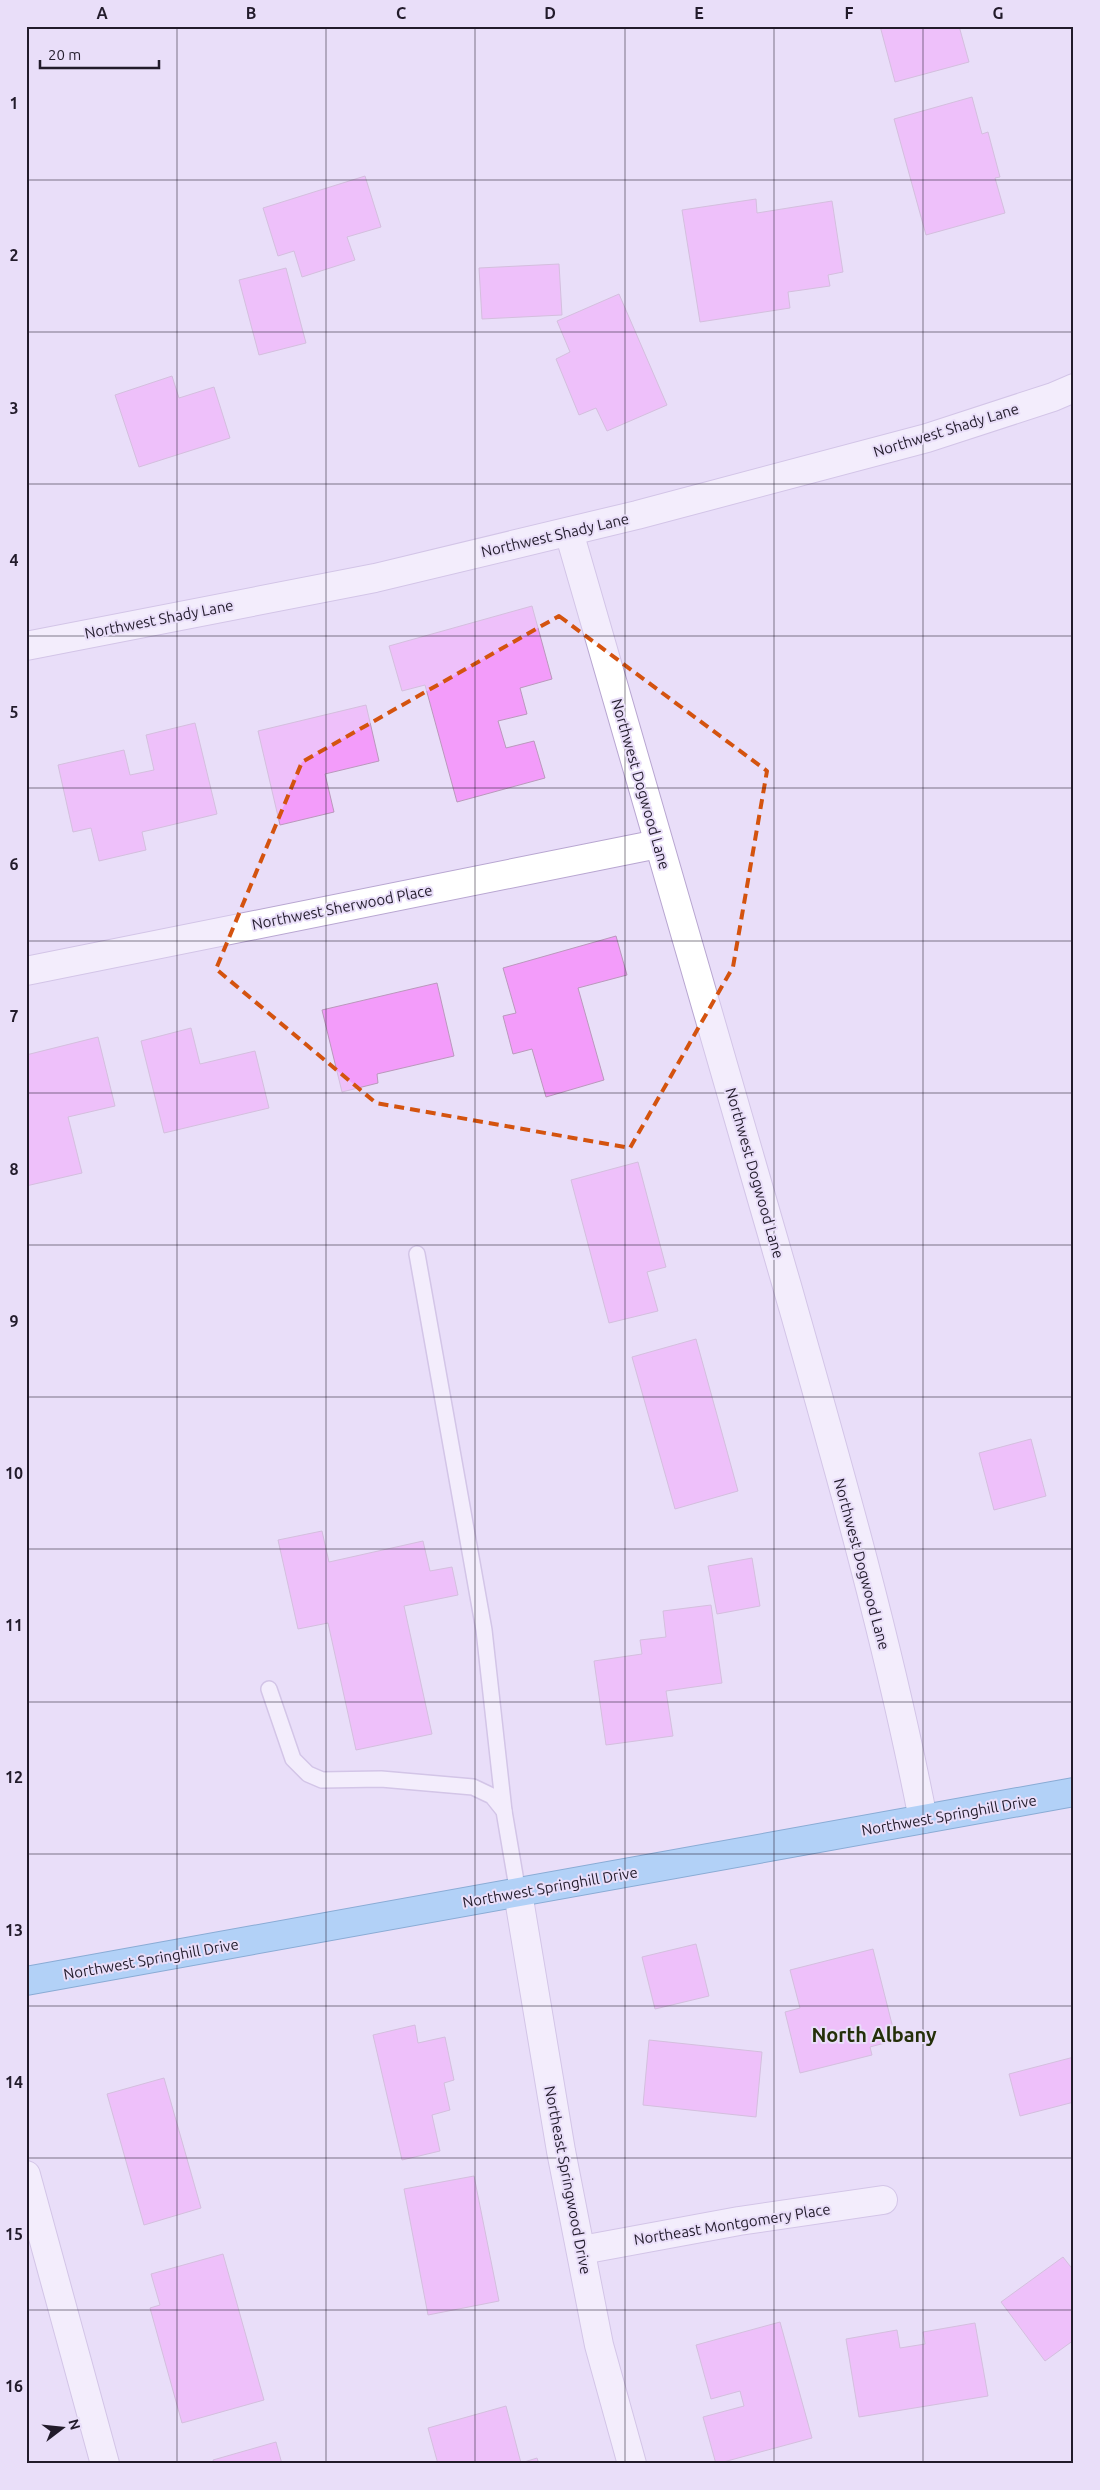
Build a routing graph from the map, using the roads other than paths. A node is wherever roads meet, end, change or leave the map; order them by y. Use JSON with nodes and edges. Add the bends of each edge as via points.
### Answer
{"nodes":[{"id":1,"x":1074,"y":388,"type":"edge"},
{"id":2,"x":569,"y":532,"type":"junction"},
{"id":3,"x":26,"y":646,"type":"edge"},
{"id":4,"x":658,"y":844,"type":"junction"},
{"id":5,"x":26,"y":971,"type":"edge"},
{"id":6,"x":417,"y":1254,"type":"dead end"},
{"id":7,"x":269,"y":1689,"type":"dead end"},
{"id":8,"x":1074,"y":1792,"type":"edge"},
{"id":9,"x":504,"y":1811,"type":"junction"},
{"id":10,"x":923,"y":1819,"type":"junction"},
{"id":11,"x":518,"y":1893,"type":"junction"},
{"id":12,"x":26,"y":1981,"type":"edge"},
{"id":13,"x":26,"y":2175,"type":"edge"},
{"id":14,"x":883,"y":2200,"type":"dead end"},
{"id":15,"x":582,"y":2250,"type":"junction"},
{"id":16,"x":105,"y":2464,"type":"edge"},
{"id":17,"x":632,"y":2464,"type":"edge"}],
"edges":[{"from":1,"to":2,"type":"street","name":"Northwest Shady Lane","via":[[927,438]]},
{"from":2,"to":3,"type":"street","name":"Northwest Shady Lane","via":[[375,578]]},
{"from":2,"to":4,"type":"street","name":"Northwest Dogwood Lane"},
{"from":4,"to":5,"type":"street","name":"Northwest Sherwood Place"},
{"from":4,"to":10,"type":"street","name":"Northwest Dogwood Lane","via":[[694,958],[808,1362],[904,1719]]},
{"from":6,"to":9,"type":"lane","via":[[484,1630]]},
{"from":7,"to":9,"type":"lane","via":[[293,1759],[308,1774],[322,1780],[380,1779],[473,1787],[492,1796]]},
{"from":8,"to":10,"type":"main road","name":"Northwest Springhill Drive"},
{"from":9,"to":11,"type":"lane"},
{"from":10,"to":11,"type":"main road","name":"Northwest Springhill Drive"},
{"from":11,"to":12,"type":"main road","name":"Northwest Springhill Drive"},
{"from":11,"to":15,"type":"street","name":"Northeast Springwood Drive"},
{"from":13,"to":16,"type":"street"},
{"from":14,"to":15,"type":"street","name":"Northeast Montgomery Place","via":[[739,2221]]},
{"from":15,"to":17,"type":"street","name":"Northeast Springwood Drive","via":[[598,2345]]}]}
